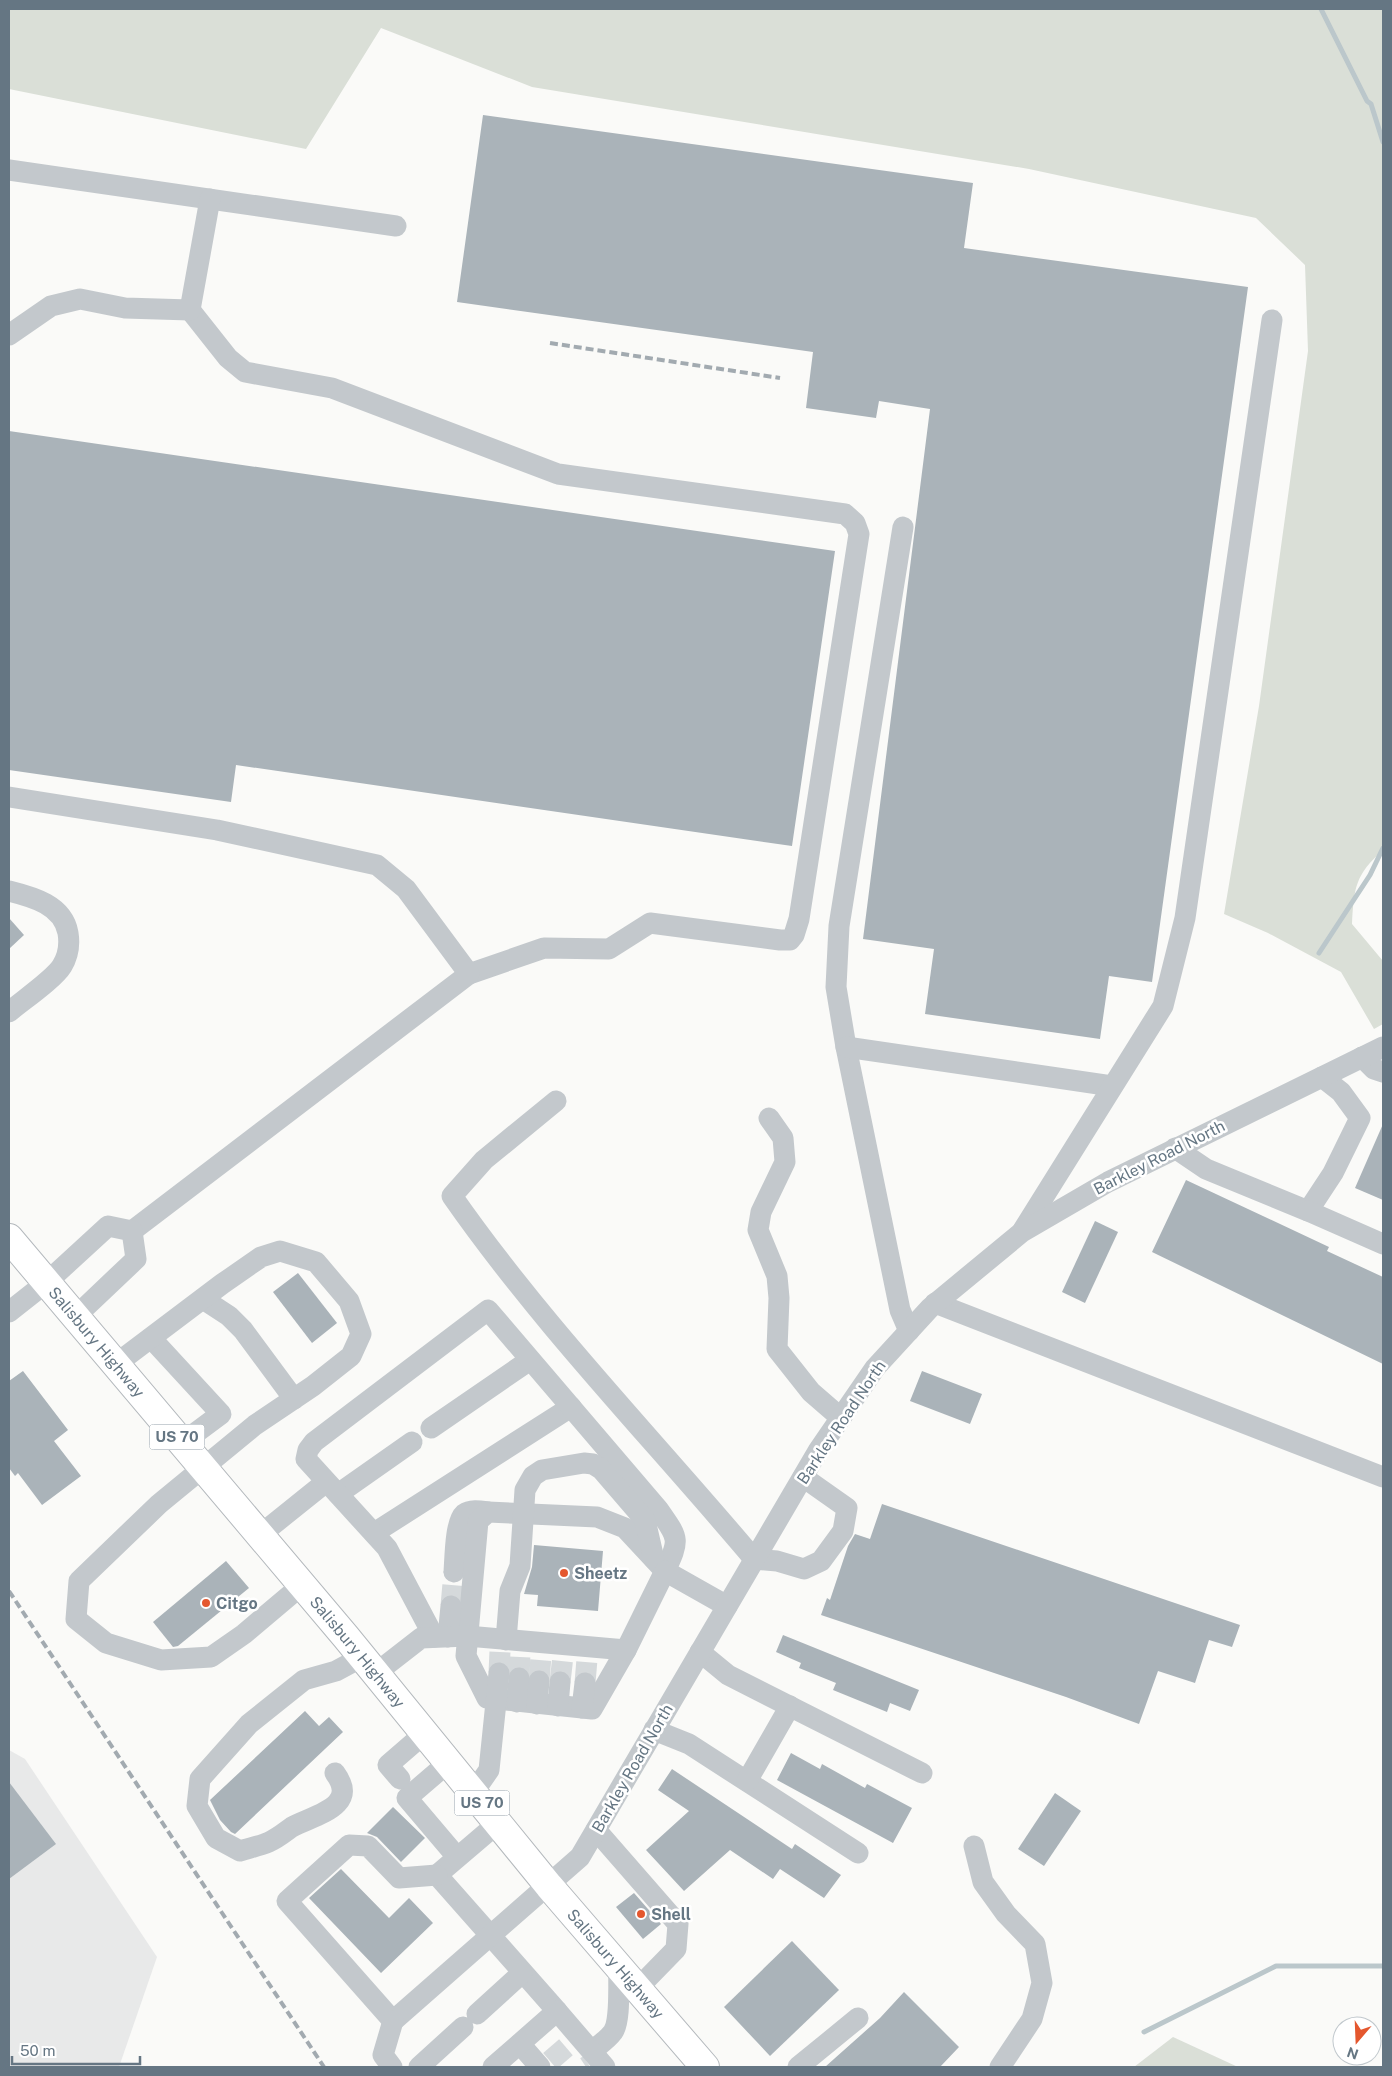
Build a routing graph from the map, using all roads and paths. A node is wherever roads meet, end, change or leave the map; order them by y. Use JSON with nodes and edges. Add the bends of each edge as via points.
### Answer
{"nodes":[{"id":1,"x":9,"y":170,"type":"edge"},
{"id":2,"x":210,"y":199,"type":"junction"},
{"id":3,"x":396,"y":226,"type":"dead end"},
{"id":4,"x":190,"y":310,"type":"junction"},
{"id":5,"x":1272,"y":320,"type":"dead end"},
{"id":6,"x":9,"y":335,"type":"edge"},
{"id":7,"x":903,"y":527,"type":"dead end"},
{"id":8,"x":9,"y":797,"type":"edge"},
{"id":9,"x":9,"y":891,"type":"edge"},
{"id":10,"x":468,"y":974,"type":"junction"},
{"id":11,"x":9,"y":1012,"type":"edge"},
{"id":12,"x":846,"y":1047,"type":"junction"},
{"id":13,"x":1383,"y":1047,"type":"edge"},
{"id":14,"x":1362,"y":1057,"type":"junction"},
{"id":15,"x":1383,"y":1072,"type":"edge"},
{"id":16,"x":1322,"y":1077,"type":"junction"},
{"id":17,"x":1112,"y":1086,"type":"junction"},
{"id":18,"x":556,"y":1101,"type":"dead end"},
{"id":19,"x":769,"y":1118,"type":"dead end"},
{"id":20,"x":1175,"y":1148,"type":"junction"},
{"id":21,"x":1308,"y":1211,"type":"junction"},
{"id":22,"x":132,"y":1231,"type":"junction"},
{"id":23,"x":1022,"y":1232,"type":"junction"},
{"id":24,"x":9,"y":1238,"type":"edge"},
{"id":25,"x":1383,"y":1244,"type":"edge"},
{"id":26,"x":47,"y":1282,"type":"junction"},
{"id":27,"x":203,"y":1299,"type":"junction"},
{"id":28,"x":935,"y":1303,"type":"junction"},
{"id":29,"x":9,"y":1312,"type":"edge"},
{"id":30,"x":76,"y":1316,"type":"junction"},
{"id":31,"x":909,"y":1331,"type":"junction"},
{"id":32,"x":151,"y":1338,"type":"junction"},
{"id":33,"x":530,"y":1360,"type":"junction"},
{"id":34,"x":116,"y":1364,"type":"junction"},
{"id":35,"x":294,"y":1399,"type":"junction"},
{"id":36,"x":571,"y":1407,"type":"junction"},
{"id":37,"x":221,"y":1414,"type":"junction"},
{"id":38,"x":841,"y":1418,"type":"junction"},
{"id":39,"x":432,"y":1428,"type":"dead end"},
{"id":40,"x":240,"y":1438,"type":"junction"},
{"id":41,"x":412,"y":1442,"type":"dead end"},
{"id":42,"x":182,"y":1443,"type":"junction"},
{"id":43,"x":204,"y":1469,"type":"junction"},
{"id":44,"x":803,"y":1477,"type":"junction"},
{"id":45,"x":1383,"y":1478,"type":"edge"},
{"id":46,"x":332,"y":1488,"type":"junction"},
{"id":47,"x":488,"y":1512,"type":"junction"},
{"id":48,"x":523,"y":1514,"type":"junction"},
{"id":49,"x":374,"y":1533,"type":"junction"},
{"id":50,"x":260,"y":1535,"type":"junction"},
{"id":51,"x":754,"y":1559,"type":"junction"},
{"id":52,"x":660,"y":1565,"type":"junction"},
{"id":53,"x":454,"y":1572,"type":"tunnel mouth"},
{"id":54,"x":302,"y":1585,"type":"junction"},
{"id":55,"x":451,"y":1606,"type":"tunnel mouth"},
{"id":56,"x":727,"y":1606,"type":"junction"},
{"id":57,"x":450,"y":1637,"type":"junction"},
{"id":58,"x":510,"y":1645,"type":"junction"},
{"id":59,"x":626,"y":1650,"type":"junction"},
{"id":60,"x":700,"y":1652,"type":"junction"},
{"id":61,"x":369,"y":1665,"type":"junction"},
{"id":62,"x":584,"y":1684,"type":"tunnel mouth"},
{"id":63,"x":527,"y":1703,"type":"junction"},
{"id":64,"x":790,"y":1706,"type":"junction"},
{"id":65,"x":582,"y":1708,"type":"junction"},
{"id":66,"x":654,"y":1730,"type":"junction"},
{"id":67,"x":425,"y":1733,"type":"junction"},
{"id":68,"x":448,"y":1762,"type":"junction"},
{"id":69,"x":335,"y":1773,"type":"dead end"},
{"id":70,"x":922,"y":1774,"type":"dead end"},
{"id":71,"x":400,"y":1779,"type":"dead end"},
{"id":72,"x":747,"y":1781,"type":"junction"},
{"id":73,"x":473,"y":1793,"type":"junction"},
{"id":74,"x":498,"y":1823,"type":"junction"},
{"id":75,"x":596,"y":1830,"type":"junction"},
{"id":76,"x":974,"y":1846,"type":"dead end"},
{"id":77,"x":858,"y":1852,"type":"dead end"},
{"id":78,"x":457,"y":1858,"type":"junction"},
{"id":79,"x":437,"y":1875,"type":"junction"},
{"id":80,"x":549,"y":1886,"type":"junction"},
{"id":81,"x":491,"y":1937,"type":"junction"},
{"id":82,"x":619,"y":1969,"type":"junction"},
{"id":83,"x":522,"y":1973,"type":"junction"},
{"id":84,"x":637,"y":1989,"type":"junction"},
{"id":85,"x":557,"y":2011,"type":"junction"},
{"id":86,"x":858,"y":2018,"type":"dead end"},
{"id":87,"x":393,"y":2021,"type":"junction"},
{"id":88,"x":667,"y":2024,"type":"junction"},
{"id":89,"x":520,"y":2044,"type":"junction"},
{"id":90,"x":589,"y":2054,"type":"edge"},
{"id":91,"x":545,"y":2065,"type":"edge"},
{"id":92,"x":392,"y":2067,"type":"edge"},
{"id":93,"x":419,"y":2067,"type":"edge"},
{"id":94,"x":493,"y":2067,"type":"edge"},
{"id":95,"x":681,"y":2067,"type":"edge"},
{"id":96,"x":705,"y":2067,"type":"edge"},
{"id":97,"x":798,"y":2067,"type":"edge"},
{"id":98,"x":1000,"y":2067,"type":"edge"}],
"edges":[{"from":1,"to":2,"type":"street"},
{"from":2,"to":3,"type":"street"},
{"from":2,"to":4,"type":"street"},
{"from":4,"to":6,"type":"street","via":[[125,308],[80,299],[51,306]]},
{"from":4,"to":10,"type":"street","via":[[228,358],[245,372],[332,388],[558,474],[845,514],[855,523],[859,534],[801,909],[790,940],[650,923],[609,949],[544,948]]},
{"from":5,"to":17,"type":"street","via":[[1185,918],[1163,1006]]},
{"from":7,"to":12,"type":"street","via":[[839,926],[836,986]]},
{"from":8,"to":10,"type":"street","via":[[216,830],[377,865],[406,889]]},
{"from":9,"to":11,"type":"street","via":[[30,896],[52,907],[66,923],[70,945],[61,967]]},
{"from":10,"to":22,"type":"street"},
{"from":12,"to":17,"type":"street"},
{"from":12,"to":31,"type":"street","via":[[900,1310]]},
{"from":13,"to":14,"type":"street","name":"Barkley Road North"},
{"from":14,"to":15,"type":"street","via":[[1374,1069]]},
{"from":14,"to":16,"type":"street","name":"Barkley Road North"},
{"from":16,"to":20,"type":"street","name":"Barkley Road North"},
{"from":16,"to":21,"type":"street","via":[[1341,1092],[1360,1118]]},
{"from":17,"to":23,"type":"street"},
{"from":18,"to":51,"type":"street","via":[[484,1160],[452,1196],[551,1324]]},
{"from":19,"to":38,"type":"street","via":[[783,1138],[785,1162],[761,1212],[758,1230],[777,1276],[777,1349],[811,1392]]},
{"from":20,"to":21,"type":"street","via":[[1206,1169]]},
{"from":20,"to":23,"type":"street","name":"Barkley Road North"},
{"from":21,"to":25,"type":"street"},
{"from":22,"to":26,"type":"street","via":[[108,1226]]},
{"from":22,"to":30,"type":"street","via":[[136,1259]]},
{"from":23,"to":28,"type":"street","name":"Barkley Road North"},
{"from":24,"to":26,"type":"highway","name":"Salisbury Highway","number":"US 70"},
{"from":26,"to":29,"type":"street"},
{"from":26,"to":30,"type":"highway","name":"Salisbury Highway","number":"US 70"},
{"from":27,"to":32,"type":"street"},
{"from":27,"to":35,"type":"street","via":[[243,1330]]},
{"from":27,"to":35,"type":"street","via":[[261,1257],[280,1251],[316,1262],[349,1301],[361,1334],[351,1356]]},
{"from":28,"to":31,"type":"street","name":"Barkley Road North"},
{"from":28,"to":45,"type":"street"},
{"from":30,"to":34,"type":"highway","name":"Salisbury Highway","number":"US 70"},
{"from":31,"to":38,"type":"street","name":"Barkley Road North","via":[[875,1368]]},
{"from":32,"to":34,"type":"street"},
{"from":32,"to":37,"type":"street"},
{"from":33,"to":36,"type":"street"},
{"from":33,"to":39,"type":"street"},
{"from":33,"to":46,"type":"street","via":[[488,1310],[314,1442],[306,1459]]},
{"from":34,"to":42,"type":"highway","name":"Salisbury Highway","number":"US 70"},
{"from":35,"to":40,"type":"street"},
{"from":36,"to":49,"type":"street"},
{"from":36,"to":52,"type":"street","via":[[674,1532],[676,1548]]},
{"from":37,"to":40,"type":"street"},
{"from":37,"to":42,"type":"street"},
{"from":38,"to":44,"type":"street","name":"Barkley Road North"},
{"from":40,"to":43,"type":"street"},
{"from":41,"to":46,"type":"street"},
{"from":42,"to":43,"type":"highway","name":"Salisbury Highway","number":"US 70"},
{"from":43,"to":50,"type":"highway","name":"Salisbury Highway","number":"US 70"},
{"from":43,"to":54,"type":"street","via":[[159,1504],[79,1581],[76,1619],[106,1643],[161,1660],[211,1657]]},
{"from":44,"to":51,"type":"street","name":"Barkley Road North"},
{"from":44,"to":51,"type":"street","via":[[848,1508],[843,1531],[821,1561],[804,1568]]},
{"from":46,"to":49,"type":"street"},
{"from":46,"to":50,"type":"street"},
{"from":47,"to":48,"type":"street"},
{"from":47,"to":53,"type":"street","via":[[473,1511],[459,1521]]},
{"from":47,"to":57,"type":"street","via":[[478,1521]]},
{"from":48,"to":52,"type":"street","via":[[597,1517],[625,1528]]},
{"from":48,"to":52,"type":"street","via":[[525,1490],[533,1476],[542,1470],[594,1464],[645,1520]]},
{"from":48,"to":58,"type":"street","via":[[520,1566],[510,1591]]},
{"from":49,"to":57,"type":"street"},
{"from":50,"to":54,"type":"highway","name":"Salisbury Highway","number":"US 70"},
{"from":51,"to":56,"type":"street","name":"Barkley Road North"},
{"from":52,"to":56,"type":"street"},
{"from":52,"to":59,"type":"street"},
{"from":54,"to":61,"type":"highway","name":"Salisbury Highway","number":"US 70"},
{"from":55,"to":57,"type":"street"},
{"from":56,"to":60,"type":"street","name":"Barkley Road North"},
{"from":57,"to":58,"type":"street"},
{"from":57,"to":61,"type":"street","via":[[421,1638]]},
{"from":57,"to":63,"type":"street","via":[[466,1656],[487,1698]]},
{"from":58,"to":59,"type":"street","via":[[587,1653]]},
{"from":59,"to":65,"type":"street","via":[[592,1709]]},
{"from":60,"to":64,"type":"street","via":[[728,1675]]},
{"from":60,"to":66,"type":"street","name":"Barkley Road North"},
{"from":61,"to":67,"type":"highway","name":"Salisbury Highway","number":"US 70"},
{"from":61,"to":69,"type":"street","via":[[304,1680],[249,1724],[200,1779],[197,1806],[216,1838],[240,1851],[269,1842],[330,1811],[342,1794],[342,1782]]},
{"from":62,"to":65,"type":"street"},
{"from":63,"to":63,"type":"street","via":[[529,1679]]},
{"from":63,"to":65,"type":"street"},
{"from":63,"to":73,"type":"street"},
{"from":64,"to":70,"type":"street"},
{"from":64,"to":72,"type":"street"},
{"from":66,"to":72,"type":"street","via":[[689,1744]]},
{"from":66,"to":75,"type":"street","name":"Barkley Road North"},
{"from":67,"to":68,"type":"highway","name":"Salisbury Highway","number":"US 70"},
{"from":67,"to":71,"type":"street","via":[[388,1765]]},
{"from":68,"to":73,"type":"highway","name":"Salisbury Highway","number":"US 70"},
{"from":68,"to":78,"type":"street","via":[[407,1798]]},
{"from":72,"to":77,"type":"street"},
{"from":73,"to":74,"type":"highway","name":"Salisbury Highway","number":"US 70"},
{"from":74,"to":78,"type":"street"},
{"from":74,"to":80,"type":"highway","name":"Salisbury Highway","number":"US 70"},
{"from":75,"to":80,"type":"street","name":"Barkley Road North","via":[[580,1857]]},
{"from":75,"to":84,"type":"street","via":[[678,1924],[676,1949]]},
{"from":76,"to":98,"type":"street","via":[[983,1882],[1006,1914],[1034,1944],[1042,1983],[1032,2019]]},
{"from":78,"to":79,"type":"street"},
{"from":79,"to":81,"type":"street"},
{"from":79,"to":87,"type":"street","via":[[399,1878],[368,1846],[349,1846],[288,1901]]},
{"from":80,"to":81,"type":"street","name":"Barkley Road North"},
{"from":80,"to":82,"type":"highway","name":"Salisbury Highway","number":"US 70"},
{"from":81,"to":83,"type":"street"},
{"from":81,"to":87,"type":"street","name":"Barkley Road North"},
{"from":82,"to":84,"type":"highway","name":"Salisbury Highway","number":"US 70"},
{"from":82,"to":90,"type":"street","via":[[618,2019],[612,2033]]},
{"from":83,"to":85,"type":"street"},
{"from":83,"to":93,"type":"street"},
{"from":84,"to":88,"type":"highway","name":"Salisbury Highway","number":"US 70"},
{"from":85,"to":89,"type":"street"},
{"from":85,"to":90,"type":"street"},
{"from":86,"to":97,"type":"street"},
{"from":87,"to":92,"type":"street","via":[[383,2056]]},
{"from":88,"to":95,"type":"highway"},
{"from":88,"to":96,"type":"highway","name":"Salisbury Highway","number":"US 70"},
{"from":89,"to":91,"type":"street"},
{"from":89,"to":94,"type":"street"}]}
